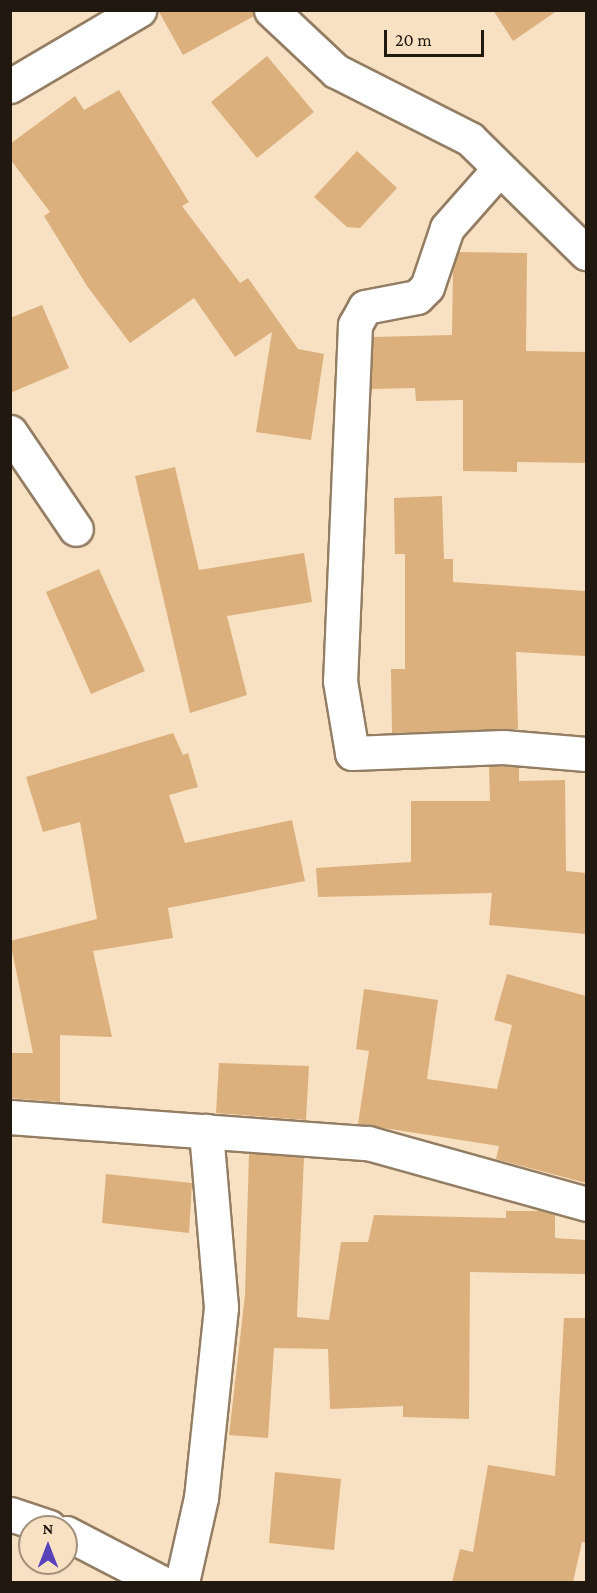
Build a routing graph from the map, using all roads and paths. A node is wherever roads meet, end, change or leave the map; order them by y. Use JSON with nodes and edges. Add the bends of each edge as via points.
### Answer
{"nodes":[{"id":1,"x":140,"y":10,"type":"edge"},
{"id":2,"x":271,"y":10,"type":"edge"},
{"id":3,"x":10,"y":86,"type":"edge"},
{"id":4,"x":498,"y":169,"type":"junction"},
{"id":5,"x":586,"y":254,"type":"edge"},
{"id":6,"x":10,"y":432,"type":"edge"},
{"id":7,"x":76,"y":529,"type":"dead end"},
{"id":8,"x":586,"y":754,"type":"edge"},
{"id":9,"x":10,"y":1117,"type":"edge"},
{"id":10,"x":206,"y":1131,"type":"junction"},
{"id":11,"x":586,"y":1204,"type":"edge"},
{"id":12,"x":78,"y":1539,"type":"edge"},
{"id":13,"x":160,"y":1582,"type":"edge"},
{"id":14,"x":182,"y":1582,"type":"edge"}],
"edges":[{"from":1,"to":3,"type":"street"},
{"from":2,"to":4,"type":"street","via":[[336,71],[470,139]]},
{"from":4,"to":5,"type":"street"},
{"from":4,"to":8,"type":"street","via":[[447,228],[427,287],[417,297],[365,307],[355,325],[340,681],[352,753],[503,747]]},
{"from":6,"to":7,"type":"street"},
{"from":9,"to":10,"type":"street"},
{"from":10,"to":11,"type":"street","via":[[368,1143]]},
{"from":10,"to":14,"type":"street","via":[[221,1306],[201,1498]]},
{"from":12,"to":13,"type":"street"}]}
